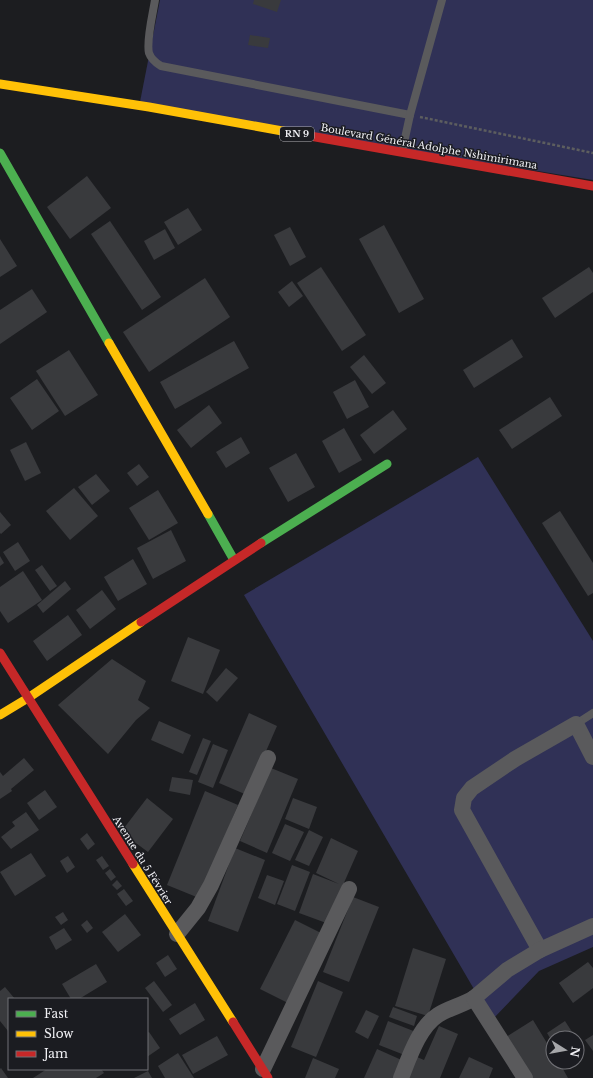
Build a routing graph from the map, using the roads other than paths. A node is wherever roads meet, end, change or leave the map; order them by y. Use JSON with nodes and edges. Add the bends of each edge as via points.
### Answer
{"nodes":[{"id":1,"x":156,"y":0,"type":"edge"},
{"id":2,"x":442,"y":0,"type":"edge"},
{"id":3,"x":0,"y":84,"type":"edge"},
{"id":4,"x":410,"y":115,"type":"junction"},
{"id":5,"x":0,"y":153,"type":"edge"},
{"id":6,"x":402,"y":153,"type":"junction"},
{"id":7,"x":593,"y":186,"type":"edge"},
{"id":8,"x":387,"y":464,"type":"dead end"},
{"id":9,"x":234,"y":560,"type":"junction"},
{"id":10,"x":0,"y":653,"type":"edge"},
{"id":11,"x":28,"y":698,"type":"junction"},
{"id":12,"x":593,"y":713,"type":"edge"},
{"id":13,"x":0,"y":715,"type":"edge"},
{"id":14,"x":576,"y":724,"type":"junction"},
{"id":15,"x":593,"y":757,"type":"edge"},
{"id":16,"x":268,"y":758,"type":"dead end"},
{"id":17,"x":348,"y":889,"type":"dead end"},
{"id":18,"x":593,"y":926,"type":"edge"},
{"id":19,"x":177,"y":934,"type":"junction"},
{"id":20,"x":540,"y":950,"type":"junction"},
{"id":21,"x":474,"y":998,"type":"junction"},
{"id":22,"x":266,"y":1074,"type":"edge"},
{"id":23,"x":401,"y":1078,"type":"edge"},
{"id":24,"x":525,"y":1078,"type":"edge"}],
"edges":[{"from":1,"to":4,"type":"lane","via":[[148,43],[149,54],[154,62],[161,66]]},
{"from":2,"to":4,"type":"lane"},
{"from":3,"to":6,"type":"street","name":"Boulevard Général Adolphe Nshimirimana","number":"RN 9","via":[[150,107]]},
{"from":4,"to":6,"type":"lane"},
{"from":5,"to":9,"type":"street"},
{"from":6,"to":7,"type":"street","name":"Boulevard Général Adolphe Nshimirimana","number":"RN 9"},
{"from":8,"to":9,"type":"street"},
{"from":9,"to":11,"type":"street"},
{"from":10,"to":11,"type":"street","name":"Avenue du 5 Février"},
{"from":11,"to":13,"type":"street"},
{"from":11,"to":19,"type":"street","name":"Avenue du 5 Février"},
{"from":12,"to":14,"type":"lane"},
{"from":14,"to":15,"type":"street"},
{"from":14,"to":20,"type":"street","via":[[515,759],[472,788],[464,798],[462,810]]},
{"from":16,"to":19,"type":"street","via":[[211,885],[198,908]]},
{"from":17,"to":22,"type":"street"},
{"from":18,"to":20,"type":"street"},
{"from":19,"to":22,"type":"street","name":"Avenue du 5 Février"},
{"from":20,"to":21,"type":"street","via":[[507,970]]},
{"from":21,"to":23,"type":"street","via":[[439,1014],[430,1021]]},
{"from":21,"to":24,"type":"street"}]}
